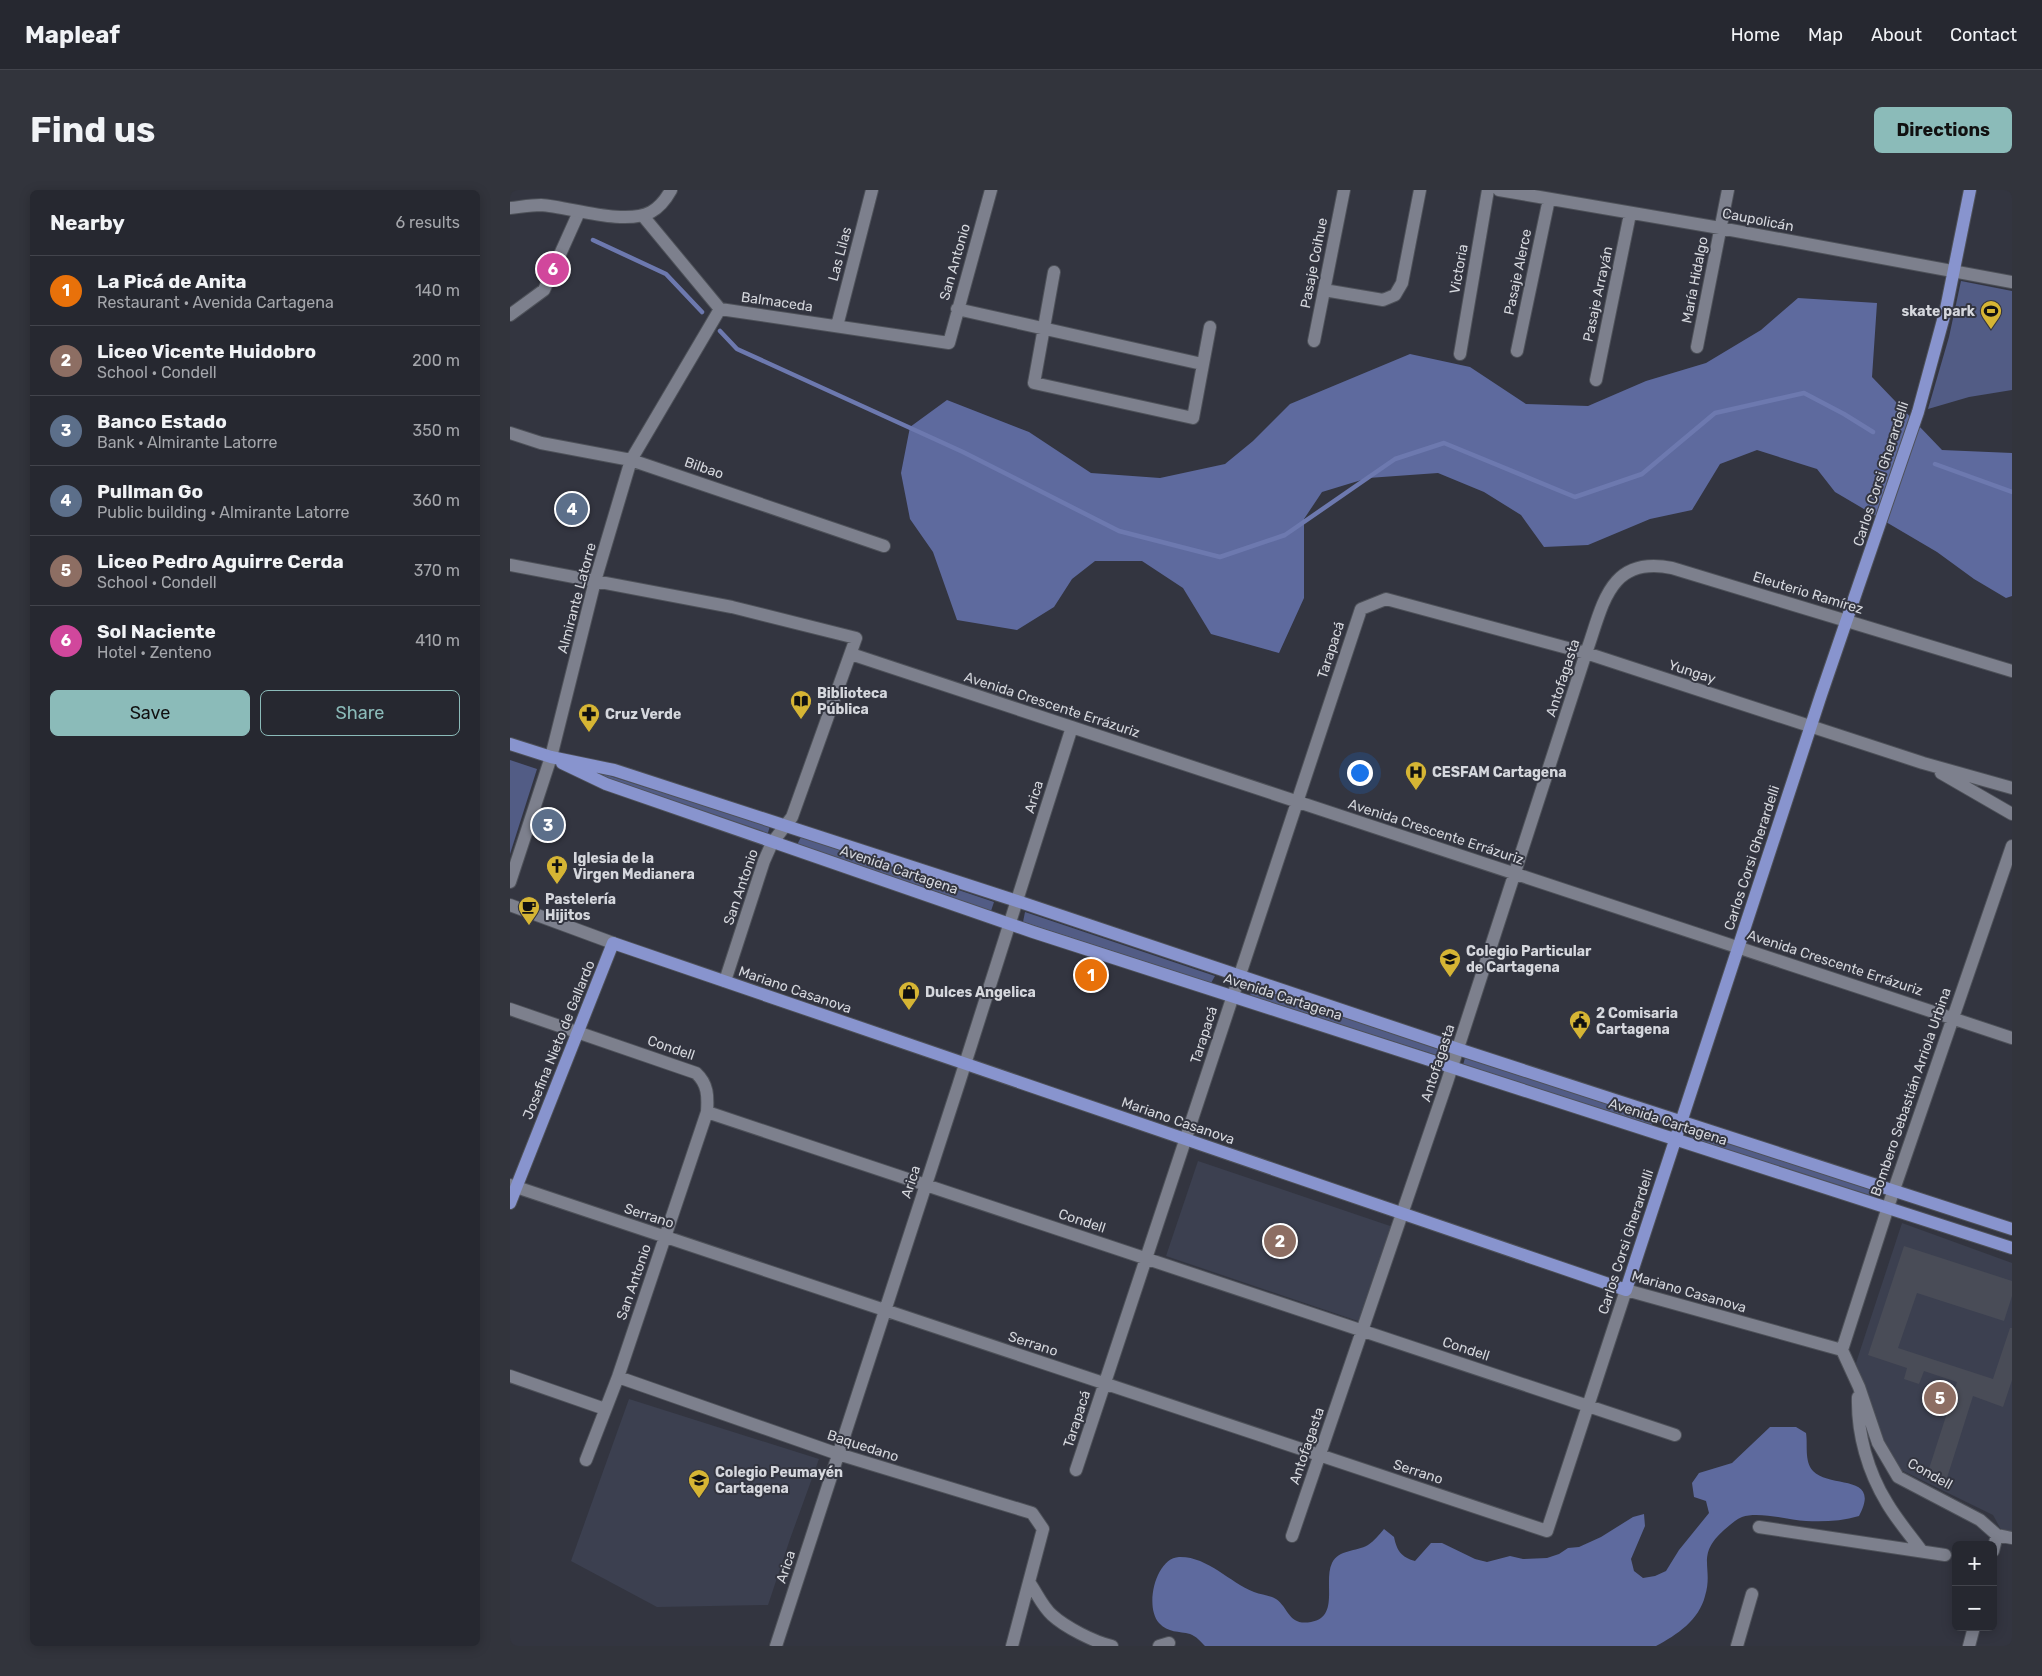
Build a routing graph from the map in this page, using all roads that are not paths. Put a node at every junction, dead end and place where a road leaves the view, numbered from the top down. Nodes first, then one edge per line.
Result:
1 (671, 190) edge
2 (872, 190) edge
3 (991, 190) edge
4 (1344, 190) edge
5 (1420, 190) edge
6 (1488, 190) edge
7 (1499, 190) edge
8 (1728, 190) edge
9 (1970, 190) edge
10 (1549, 199) junction
11 (510, 208) edge
12 (579, 212) junction
13 (1630, 214) junction
14 (642, 216) junction
15 (1720, 228) junction
16 (1054, 272) dead end
17 (1955, 272) junction
18 (2012, 282) edge
19 (1324, 290) junction
20 (720, 309) junction
21 (956, 309) junction
22 (510, 316) edge
23 (837, 326) junction
24 (1043, 327) junction
25 (1210, 327) dead end
26 (949, 342) joint
27 (1314, 342) dead end
28 (1697, 347) dead end
29 (1517, 350) dead end
30 (1460, 354) dead end
31 (1202, 364) junction
32 (1596, 380) dead end
33 (510, 433) edge
34 (631, 460) junction
35 (884, 546) dead end
36 (510, 565) edge
37 (595, 581) junction
38 (1606, 598) joint
39 (1361, 609) joint
40 (1848, 620) junction
41 (1586, 653) junction
42 (851, 654) junction
43 (2012, 671) edge
44 (1811, 725) junction
45 (1072, 727) junction
46 (510, 744) edge
47 (551, 757) junction
48 (1923, 763) junction
49 (2012, 788) edge
50 (1297, 801) junction
51 (2012, 814) edge
52 (785, 825) junction
53 (772, 843) junction
54 (2012, 846) edge
55 (1516, 874) junction
56 (510, 882) edge
57 (1017, 900) junction
58 (510, 905) edge
59 (1010, 924) junction
60 (613, 943) junction
61 (1739, 947) junction
62 (1239, 975) junction
63 (725, 981) junction
64 (1232, 997) junction
65 (510, 1009) edge
66 (1953, 1018) junction
67 (577, 1031) junction
68 (2012, 1038) edge
69 (1458, 1049) junction
70 (965, 1064) junction
71 (1452, 1067) junction
72 (707, 1112) junction
73 (1682, 1120) junction
74 (1185, 1139) junction
75 (1676, 1140) junction
76 (926, 1185) junction
77 (513, 1187) edge
78 (1894, 1190) junction
79 (510, 1203) edge
80 (1888, 1207) junction
81 (1403, 1214) junction
82 (2012, 1229) edge
83 (665, 1238) junction
84 (2012, 1248) edge
85 (1146, 1258) junction
86 (1626, 1290) junction
87 (885, 1310) junction
88 (1363, 1331) junction
89 (1842, 1350) junction
90 (510, 1376) edge
91 (618, 1377) junction
92 (1105, 1383) junction
93 (1859, 1387) junction
94 (1588, 1406) junction
95 (605, 1409) junction
96 (1675, 1435) dead end
97 (838, 1454) junction
98 (1320, 1455) junction
99 (586, 1460) dead end
100 (1076, 1470) dead end
101 (1759, 1527) dead end
102 (1548, 1531) joint
103 (1998, 1535) junction
104 (1292, 1536) dead end
105 (2012, 1538) edge
106 (1996, 1541) edge
107 (1921, 1550) junction
108 (1945, 1555) dead end
109 (1029, 1582) junction
110 (1752, 1594) dead end
111 (1973, 1631) edge
112 (776, 1646) edge
113 (1012, 1646) edge
114 (1112, 1646) edge
115 (1737, 1646) edge
116 (1969, 1646) edge

1 - 14 street
2 - 23 street, Las Lilas
3 - 21 street, San Antonio
4 - 19 street, Pasaje Coihue
5 - 19 street
6 - 30 street, Victoria
7 - 10 street, Caupolicán
8 - 15 street, María Hidalgo
9 - 17 main road, Carlos Corsi Gherardelli
10 - 13 street, Caupolicán
10 - 29 street, Pasaje Alerce
11 - 12 street
12 - 14 street
12 - 22 street
13 - 15 street, Caupolicán
13 - 32 street, Pasaje Arrayán
14 - 20 street, Balmaceda
15 - 17 street, Caupolicán
15 - 28 street, María Hidalgo
16 - 24 street
17 - 18 street, Caupolicán
17 - 40 main road, Carlos Corsi Gherardelli
19 - 27 street, Pasaje Coihue
20 - 23 street, Balmaceda
20 - 34 street, Almirante Latorre
21 - 24 street
21 - 26 street, San Antonio
23 - 26 street, Balmaceda
24 - 31 street
24 - 31 street
25 - 31 street
33 - 34 street, Bilbao
34 - 35 street, Bilbao
34 - 37 street, Almirante Latorre
36 - 37 street
37 - 42 street, San Antonio
37 - 47 street, Almirante Latorre
38 - 40 street, Eleuterio Ramírez
38 - 41 street, Antofagasta
39 - 41 street, Yungay
39 - 50 street, Tarapacá
40 - 43 street, Eleuterio Ramírez
40 - 44 main road, Carlos Corsi Gherardelli
41 - 44 street, Yungay
41 - 55 street, Antofagasta
42 - 45 street, Avenida Crescente Errázuriz
42 - 52 street, San Antonio
44 - 48 street, Yungay
44 - 61 main road, Carlos Corsi Gherardelli
45 - 50 street, Avenida Crescente Errázuriz
45 - 57 street, Arica
46 - 47 main road, Avenida Cartagena
47 - 52 main road, Avenida Cartagena
47 - 53 main road, Avenida Cartagena
47 - 56 street, Almirante Latorre
48 - 49 street, Yungay
48 - 51 street
50 - 55 street, Avenida Crescente Errázuriz
50 - 62 street, Tarapacá
52 - 53 street, San Antonio
52 - 57 main road, Avenida Cartagena
53 - 59 main road, Avenida Cartagena
53 - 63 street, San Antonio
54 - 66 street, Bombero Sebastián Arriola Urbina
55 - 61 street, Avenida Crescente Errázuriz
55 - 69 street, Antofagasta
57 - 59 street, Arica
57 - 62 main road, Avenida Cartagena
58 - 60 street, Mariano Casanova
59 - 64 main road, Avenida Cartagena
59 - 70 street, Arica
60 - 63 main road, Mariano Casanova
60 - 67 main road, Josefina Nieto de Gallardo
61 - 66 street, Avenida Crescente Errázuriz
61 - 73 main road, Carlos Corsi Gherardelli
62 - 64 street, Tarapacá
62 - 69 main road, Avenida Cartagena
63 - 70 main road, Mariano Casanova
64 - 71 main road, Avenida Cartagena
64 - 74 street, Tarapacá
65 - 67 street, Condell
66 - 68 street, Avenida Crescente Errázuriz
66 - 78 street, Bombero Sebastián Arriola Urbina
67 - 72 street, Condell
67 - 77 main road, Josefina Nieto de Gallardo
69 - 71 street, Antofagasta
69 - 73 main road, Avenida Cartagena
70 - 74 main road, Mariano Casanova
70 - 76 street, Arica
71 - 75 main road, Avenida Cartagena
71 - 81 street, Antofagasta
72 - 76 street, Condell
72 - 83 street, San Antonio
73 - 75 main road, Carlos Corsi Gherardelli
73 - 78 main road, Avenida Cartagena
74 - 81 main road, Mariano Casanova
74 - 85 street, Tarapacá
75 - 80 main road, Avenida Cartagena
75 - 86 main road, Carlos Corsi Gherardelli
76 - 85 street, Condell
76 - 87 street, Arica
77 - 79 main road, Josefina Nieto de Gallardo
77 - 83 street, Serrano
78 - 80 street, Bombero Sebastián Arriola Urbina
78 - 82 main road, Avenida Cartagena
80 - 84 main road, Avenida Cartagena
80 - 89 street, Bombero Sebastián Arriola Urbina
81 - 86 main road, Mariano Casanova
81 - 88 street, Antofagasta
83 - 87 street, Serrano
83 - 91 street, San Antonio
85 - 88 street, Condell
85 - 92 street, Tarapacá
86 - 89 street, Mariano Casanova
86 - 94 street, Carlos Corsi Gherardelli
87 - 92 street, Serrano
87 - 97 street, Arica
88 - 94 street, Condell
88 - 98 street, Antofagasta
89 - 93 street, Condell
90 - 95 street
91 - 95 street, San Antonio
91 - 97 street, Baquedano
92 - 98 street, Serrano
92 - 100 street, Tarapacá
93 - 103 street, Condell
93 - 107 street
94 - 96 street, Condell
94 - 102 street, Carlos Corsi Gherardelli
95 - 99 street, San Antonio
97 - 109 street, Baquedano
97 - 112 street, Arica
98 - 102 street, Serrano
98 - 104 street, Antofagasta
101 - 107 street
103 - 105 street, Condell
103 - 106 street
107 - 108 street
109 - 113 street
109 - 114 street
110 - 115 street
111 - 116 street

